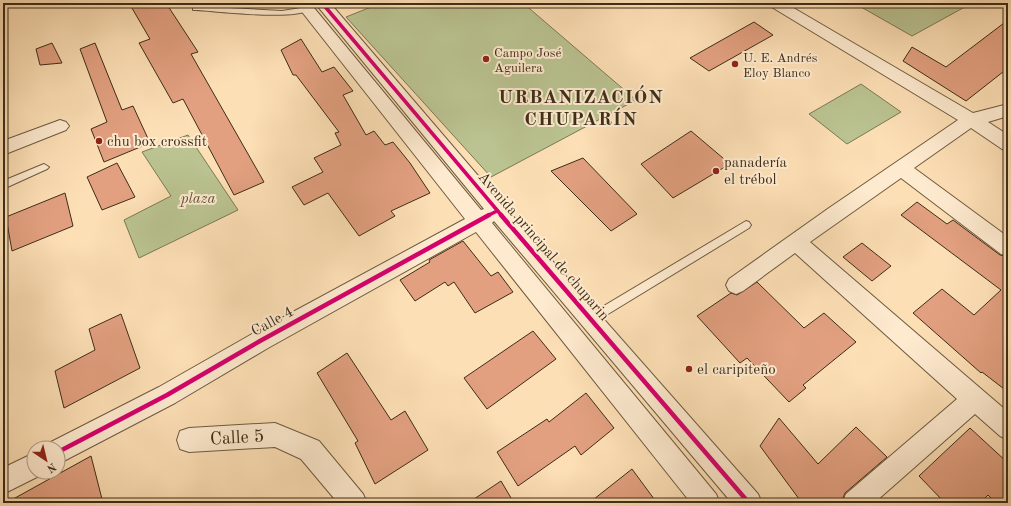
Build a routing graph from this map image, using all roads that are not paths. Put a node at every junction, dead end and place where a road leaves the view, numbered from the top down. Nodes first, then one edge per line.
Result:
1 (775, 3) edge
2 (315, 4) edge
3 (196, 8) dead end
4 (1008, 110) edge
5 (971, 120) junction
6 (60, 126) dead end
7 (1008, 144) edge
8 (3, 148) edge
9 (44, 167) dead end
10 (901, 168) junction
11 (3, 185) edge
12 (497, 211) junction
13 (478, 221) junction
14 (746, 225) dead end
15 (796, 242) junction
16 (1008, 248) edge
17 (736, 285) dead end
18 (591, 319) junction
19 (975, 399) junction
20 (1008, 428) edge
21 (189, 440) dead end
22 (66, 448) edge
23 (26, 469) edge
24 (3, 481) edge
25 (354, 503) edge
26 (707, 503) edge
27 (749, 503) edge
28 (855, 503) edge

1 - 5 street
2 - 3 lane
2 - 12 street, Avenida principal de chuparin
2 - 13 street
4 - 5 street
5 - 7 street
5 - 10 street
6 - 8 street
9 - 11 lane
10 - 15 street
10 - 16 street
12 - 13 street, Calle 4
12 - 18 street, Avenida principal de chuparin
13 - 22 street, Calle 4
13 - 26 street
14 - 18 lane
15 - 17 street
15 - 19 street
18 - 27 street, Avenida principal de chuparin
19 - 20 street
19 - 28 street
21 - 25 street, Calle 5
23 - 24 street

